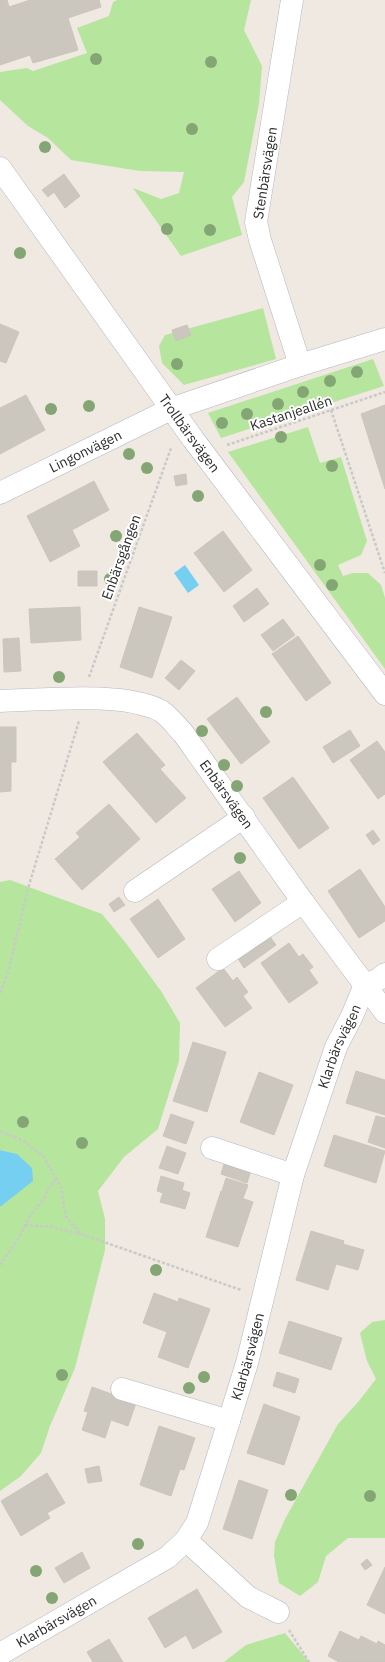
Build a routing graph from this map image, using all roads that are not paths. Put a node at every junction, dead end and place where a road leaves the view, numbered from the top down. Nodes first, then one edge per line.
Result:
1 (292, 0) edge
2 (0, 168) edge
3 (385, 339) edge
4 (300, 365) junction
5 (177, 416) junction
6 (0, 493) edge
7 (385, 694) edge
8 (0, 701) edge
9 (244, 817) junction
10 (135, 891) dead end
11 (303, 902) junction
12 (218, 960) dead end
13 (385, 974) edge
14 (365, 985) junction
15 (385, 1012) edge
16 (212, 1148) dead end
17 (293, 1175) junction
18 (122, 1389) dead end
19 (229, 1421) junction
20 (186, 1540) junction
21 (278, 1612) road end
22 (0, 1654) edge

1 - 4 street, Stenbärsvägen
2 - 5 street, Trollbärsvägen
3 - 4 street
4 - 5 street
5 - 6 street, Lingonvägen
5 - 7 street, Trollbärsvägen
8 - 9 street, Enbärsvägen
9 - 10 street
9 - 11 street, Enbärsvägen
11 - 12 street
11 - 14 street, Enbärsvägen
13 - 14 street
14 - 15 street, Enbärsvägen
14 - 17 street, Klarbärsvägen
16 - 17 street
17 - 19 street, Klarbärsvägen
18 - 19 street
19 - 20 street, Klarbärsvägen
20 - 21 street
20 - 22 street, Klarbärsvägen

